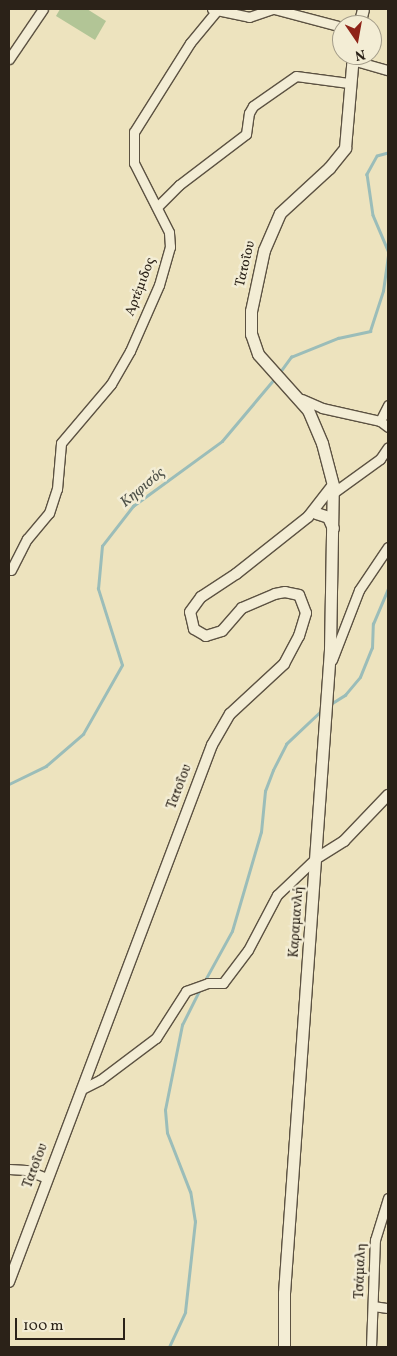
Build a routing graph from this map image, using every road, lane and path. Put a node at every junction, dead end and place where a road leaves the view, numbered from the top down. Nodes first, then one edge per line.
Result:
1 (43, 9) edge
2 (216, 9) edge
3 (273, 9) edge
4 (332, 24) edge
5 (9, 59) edge
6 (351, 65) edge
7 (374, 65) edge
8 (388, 70) edge
9 (349, 83) junction
10 (157, 206) junction
11 (302, 399) junction
12 (388, 405) edge
13 (380, 421) junction
14 (388, 427) edge
15 (388, 447) edge
16 (333, 492) junction
17 (316, 513) junction
18 (302, 520) junction
19 (334, 529) junction
20 (388, 547) edge
21 (11, 570) dead end
22 (329, 667) junction
23 (388, 795) edge
24 (317, 858) junction
25 (82, 1089) junction
26 (9, 1169) edge
27 (47, 1178) junction
28 (388, 1198) edge
29 (9, 1282) edge
30 (373, 1306) junction
31 (388, 1308) edge
32 (284, 1347) edge
33 (371, 1347) edge

1 - 5 street
2 - 3 street
2 - 10 street, Αρτέμιδος
3 - 4 street
6 - 9 main road, Τατοΐου
7 - 8 street
9 - 10 street
9 - 11 main road, Τατοΐου
10 - 21 street, Αρτέμιδος
11 - 13 street
11 - 16 main road, Τατοΐου
12 - 13 street
13 - 14 street
15 - 16 street
16 - 17 street, Τατοΐου
16 - 18 street, Τατοΐου
16 - 19 main road, Καραμανλή
17 - 18 street, Τατοΐου
17 - 19 main road
18 - 25 street, Τατοΐου
19 - 22 main road, Καραμανλή
20 - 22 street
22 - 24 main road, Καραμανλή
23 - 24 street
24 - 25 street
24 - 32 main road, Καραμανλή
25 - 27 street, Τατοΐου
26 - 27 street
27 - 29 street, Τατοΐου
28 - 30 street, Τσάμαλη
30 - 31 street
30 - 33 street, Τσάμαλη

